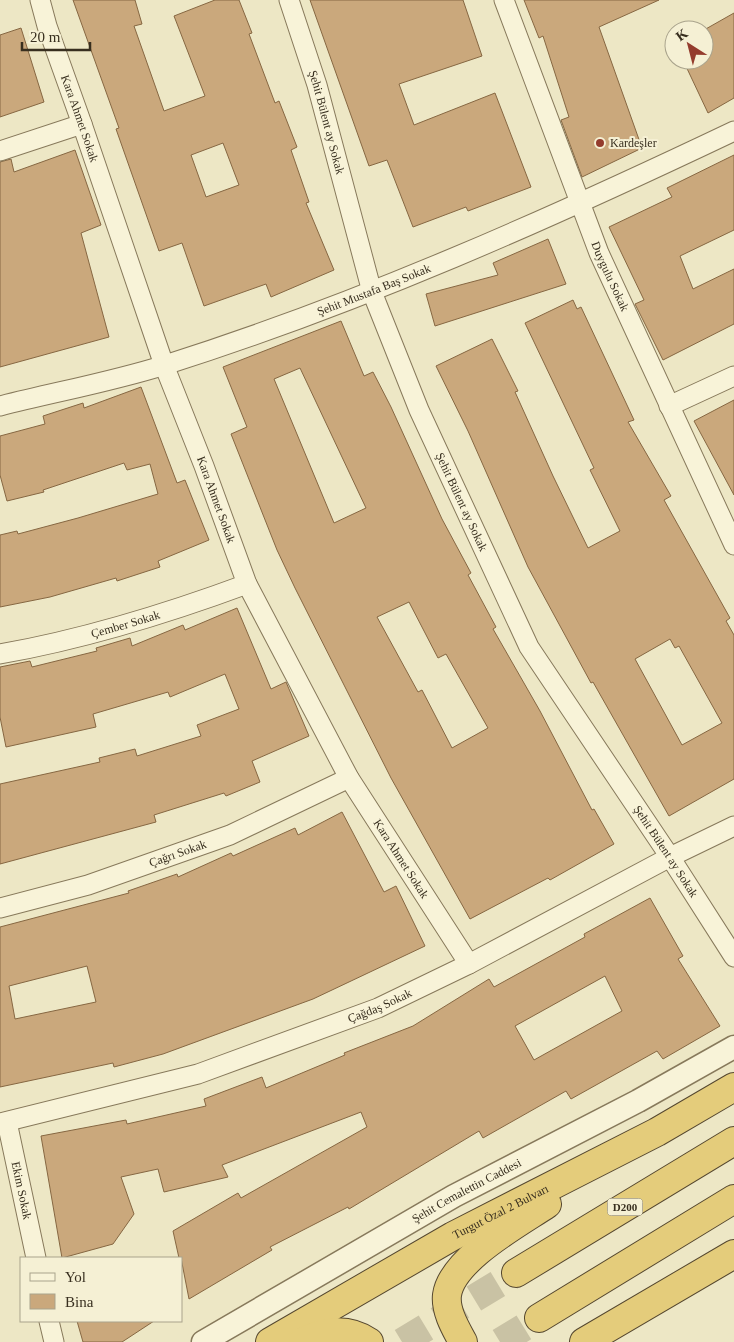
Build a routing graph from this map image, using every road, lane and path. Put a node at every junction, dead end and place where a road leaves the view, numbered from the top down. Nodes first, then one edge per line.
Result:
1 (40, 0) edge
2 (289, 0) edge
3 (504, 0) edge
4 (82, 124) junction
5 (734, 131) edge
6 (0, 151) edge
7 (580, 204) junction
8 (372, 292) junction
9 (164, 365) junction
10 (734, 376) edge
11 (0, 406) edge
12 (669, 406) junction
13 (734, 544) edge
14 (247, 584) junction
15 (0, 654) edge
16 (349, 778) junction
17 (734, 826) edge
18 (670, 857) junction
19 (0, 908) edge
20 (734, 957) edge
21 (468, 964) junction
22 (727, 1051) edge
23 (734, 1081) edge
24 (734, 1087) edge
25 (3, 1123) edge
26 (657, 1132) junction
27 (734, 1141) edge
28 (734, 1199) edge
29 (734, 1254) edge
30 (36, 1257) edge
31 (516, 1273) tunnel mouth
32 (539, 1318) tunnel mouth
33 (50, 1322) edge
34 (54, 1342) edge
35 (203, 1342) edge
36 (270, 1342) edge
37 (303, 1342) edge
38 (370, 1342) edge
39 (463, 1342) edge
40 (584, 1342) edge

1 - 4 street, Kara Ahmet Sokak
2 - 8 street, Şehit Bülent ay Sokak
3 - 7 street, Duygulu Sokak
4 - 6 street
4 - 9 street, Kara Ahmet Sokak
5 - 7 street, Şehit Mustafa Baş Sokak
7 - 8 street, Şehit Mustafa Baş Sokak
7 - 12 street, Duygulu Sokak
8 - 9 street, Şehit Mustafa Baş Sokak
8 - 18 street, Şehit Bülent ay Sokak
9 - 11 street, Şehit Mustafa Baş Sokak
9 - 14 street, Kara Ahmet Sokak
10 - 12 street
12 - 13 street, Duygulu Sokak
14 - 15 street, Çember Sokak
14 - 16 street, Kara Ahmet Sokak
16 - 19 street, Çağrı Sokak
16 - 21 street, Kara Ahmet Sokak
17 - 18 street, Çağdaş Sokak
18 - 20 street, Şehit Bülent ay Sokak
18 - 21 street, Çağdaş Sokak
21 - 25 street, Çağdaş Sokak
22 - 23 street
22 - 35 street, Şehit Cemalettin Caddesi
24 - 26 highway, Turgut Özal 2 Bulvarı
25 - 30 street, Ekim Sokak
26 - 36 highway, Turgut Özal 2 Bulvarı
26 - 39 highway
27 - 31 highway, D200
28 - 32 highway
29 - 40 highway
33 - 34 street
37 - 38 highway

